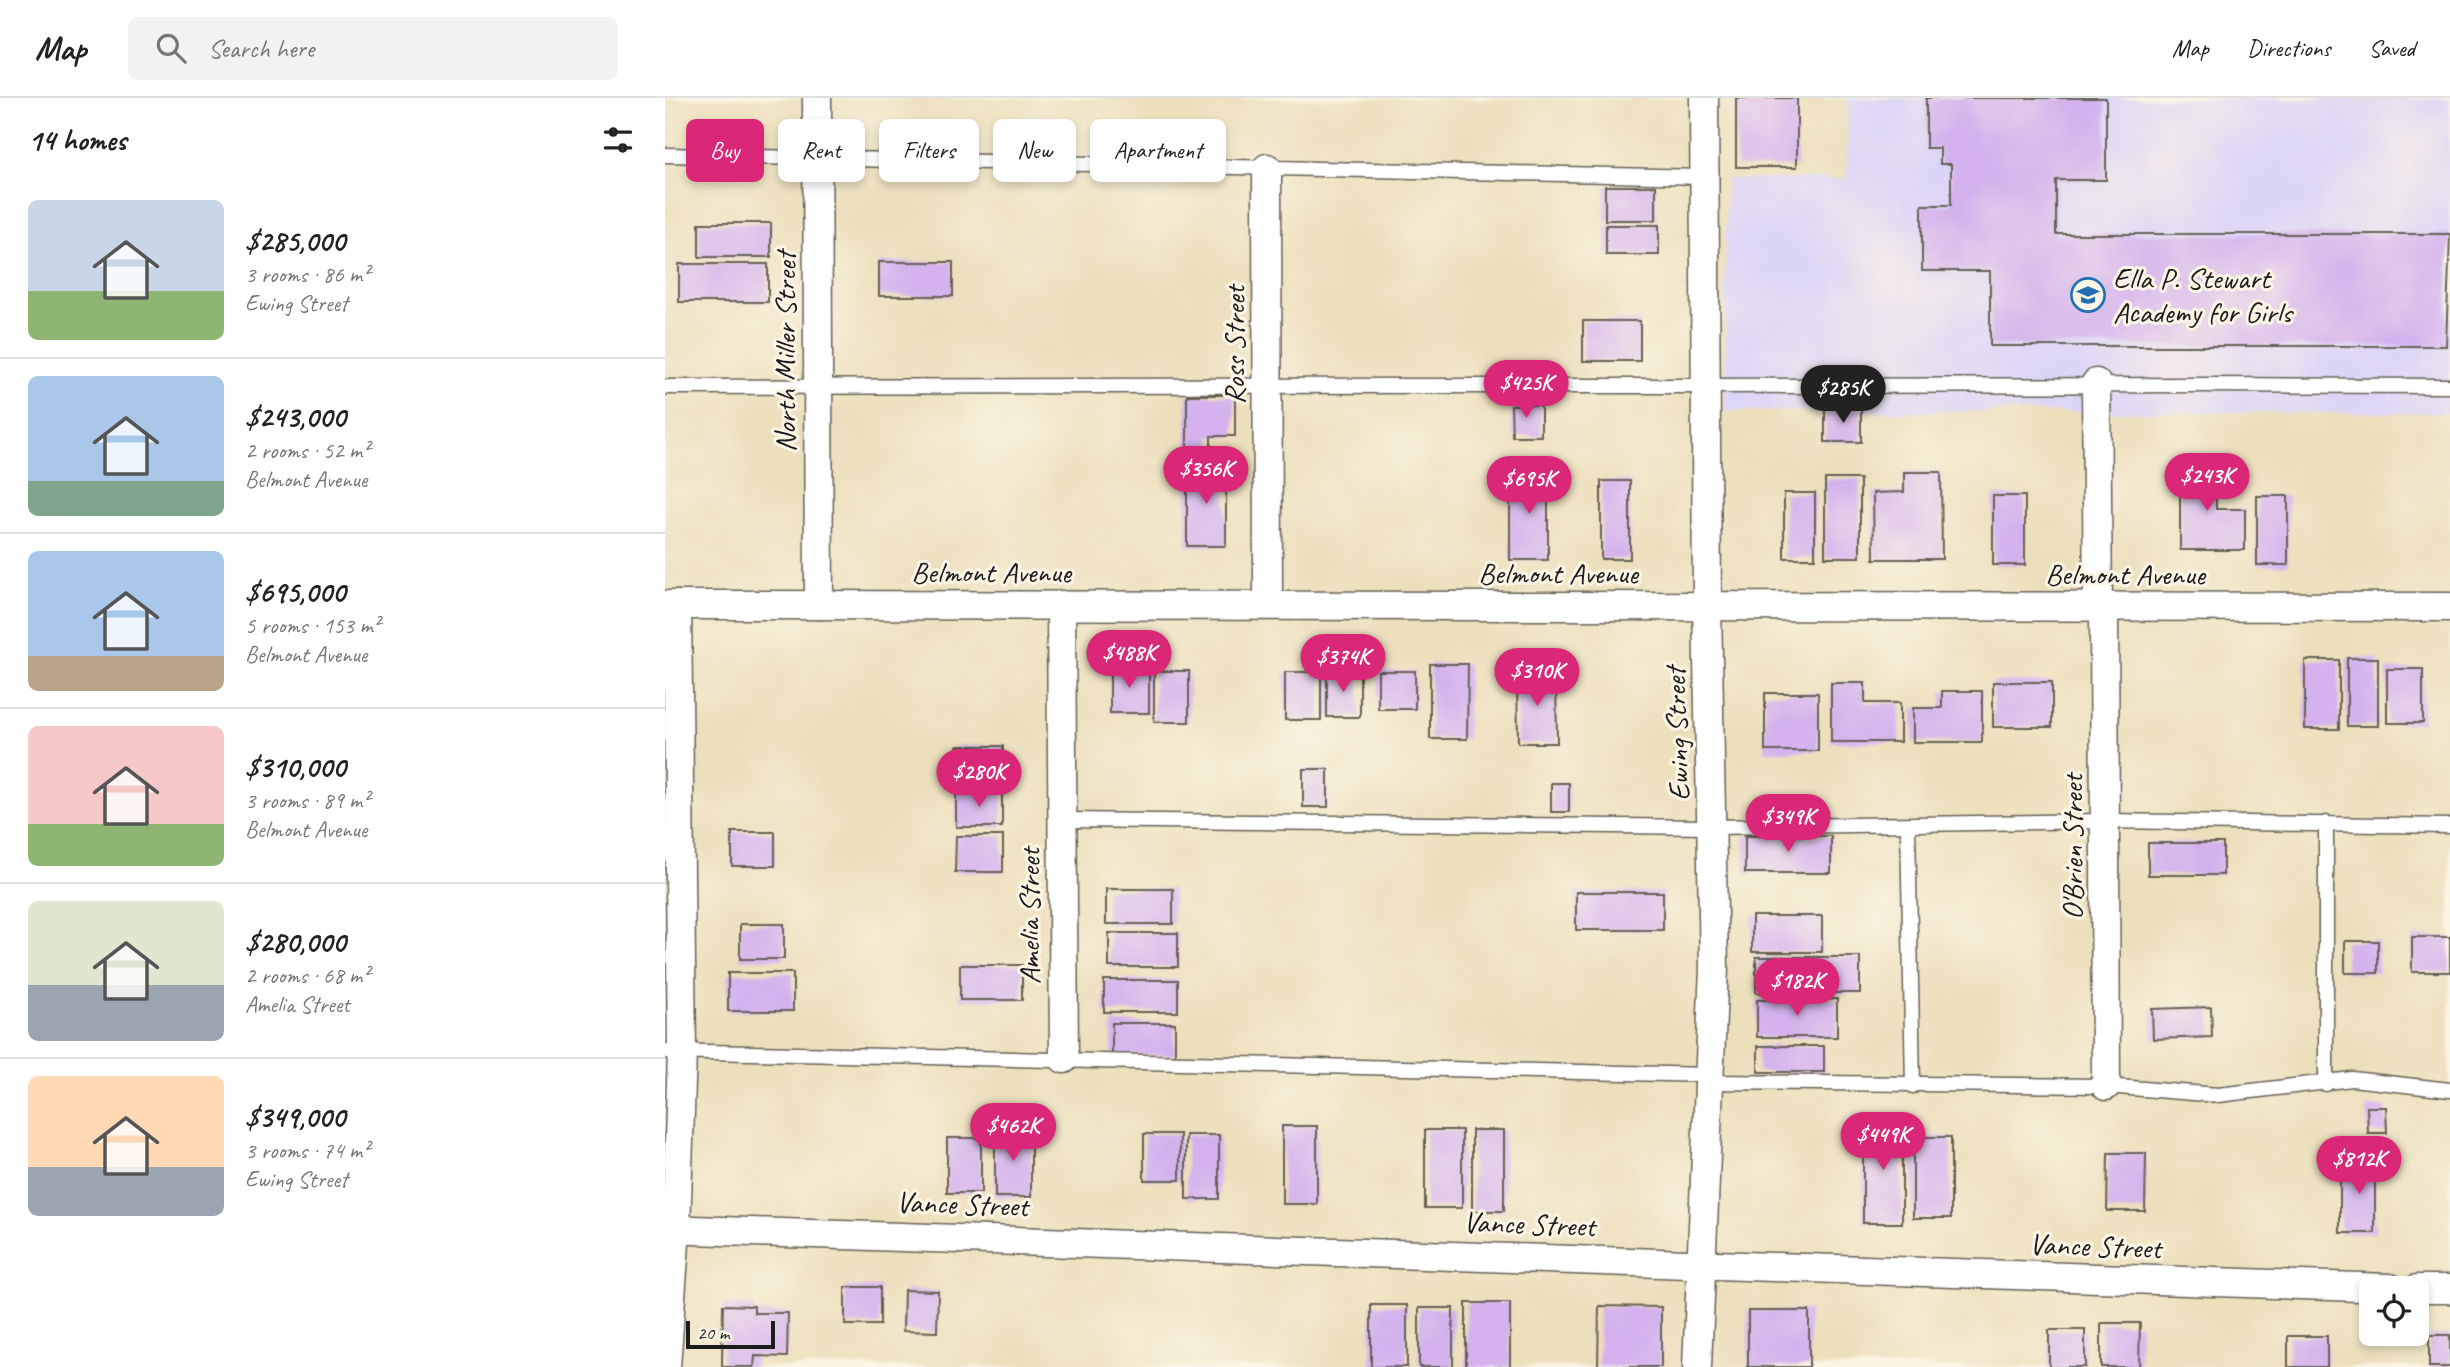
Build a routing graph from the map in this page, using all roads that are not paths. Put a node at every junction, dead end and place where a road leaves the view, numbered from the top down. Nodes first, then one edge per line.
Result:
1 (817, 98) edge
2 (1704, 98) edge
3 (817, 119) edge
4 (665, 155) edge
5 (778, 156) edge
6 (865, 157) edge
7 (1267, 169) junction
8 (1704, 177) junction
9 (817, 182) edge
10 (2096, 383) junction
11 (1267, 384) junction
12 (819, 386) junction
13 (1707, 386) junction
14 (2450, 386) edge
15 (665, 387) edge
16 (671, 605) edge
17 (819, 605) junction
18 (1061, 605) junction
19 (1268, 605) junction
20 (1707, 606) junction
21 (2101, 607) junction
22 (2450, 607) edge
23 (1062, 820) junction
24 (2105, 821) junction
25 (2326, 823) junction
26 (1908, 826) junction
27 (2450, 826) edge
28 (1713, 827) junction
29 (673, 1051) edge
30 (1064, 1059) junction
31 (1709, 1079) junction
32 (2326, 1084) junction
33 (1913, 1086) junction
34 (2106, 1086) junction
35 (2450, 1090) edge
36 (671, 1229) edge
37 (1702, 1264) junction
38 (2359, 1287) edge
39 (2429, 1289) edge
40 (2450, 1289) edge
41 (666, 1367) edge
42 (1697, 1367) edge

1 - 3 street, North Miller Street
2 - 8 street, Ewing Street
4 - 5 lane
6 - 7 lane
7 - 8 lane
7 - 11 street, Ross Street
8 - 13 street, Ewing Street
9 - 12 street, North Miller Street
10 - 13 lane
10 - 14 lane
10 - 21 street, O'Brien Street
11 - 12 lane
11 - 13 lane
11 - 19 street, Ross Street
12 - 15 lane
12 - 17 street, North Miller Street
13 - 20 street, Ewing Street
16 - 17 street, Belmont Avenue
16 - 29 street
17 - 18 street, Belmont Avenue
18 - 19 street, Belmont Avenue
18 - 23 street, Amelia Street
19 - 20 street, Belmont Avenue
20 - 21 street, Belmont Avenue
20 - 28 street, Ewing Street
21 - 22 street, Belmont Avenue
21 - 24 street, O'Brien Street
23 - 28 lane
23 - 30 street, Amelia Street
24 - 25 lane
24 - 26 lane
24 - 34 street, O'Brien Street
25 - 27 lane
25 - 32 lane
26 - 28 lane
26 - 33 lane
28 - 31 street, Ewing Street
29 - 30 lane
29 - 36 street
30 - 31 lane
31 - 33 lane
31 - 37 street, Ewing Street
32 - 34 lane
32 - 35 lane
33 - 34 lane
36 - 37 street, Vance Street
36 - 41 street
37 - 38 street, Vance Street
37 - 42 street, Ewing Street
39 - 40 street

